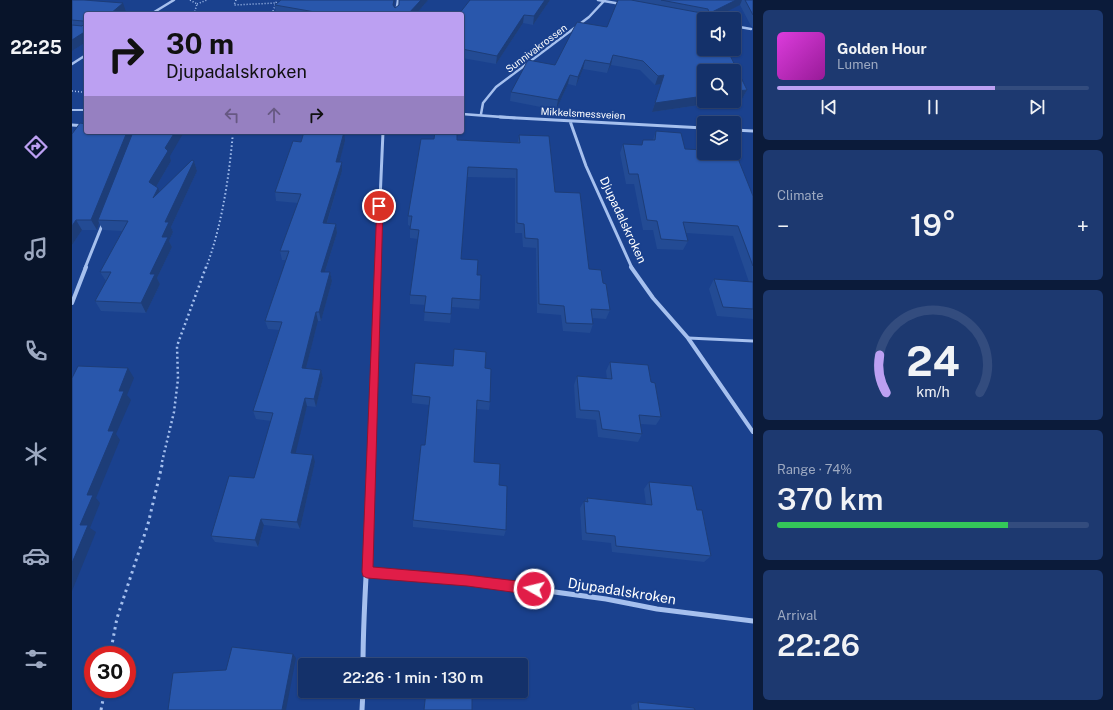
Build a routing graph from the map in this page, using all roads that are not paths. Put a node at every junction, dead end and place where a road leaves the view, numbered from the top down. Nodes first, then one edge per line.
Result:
1 (174, 0) edge
2 (398, 0) edge
3 (598, 0) edge
4 (604, 1) junction
5 (625, 5) edge
6 (154, 12) edge
7 (396, 12) edge
8 (741, 27) edge
9 (751, 29) dead end
10 (84, 56) edge
11 (72, 64) edge
12 (72, 110) edge
13 (84, 110) edge
14 (464, 114) edge
15 (481, 114) junction
16 (570, 121) junction
17 (72, 126) edge
18 (84, 126) edge
19 (697, 128) edge
20 (741, 130) edge
21 (753, 130) edge
22 (382, 134) edge
23 (104, 219) edge
24 (72, 303) edge
25 (688, 338) junction
26 (753, 341) edge
27 (753, 432) edge
28 (367, 572) junction
29 (753, 621) edge
30 (363, 658) edge
31 (363, 698) edge
32 (362, 710) edge

1 - 6 street
2 - 7 street
3 - 4 street
4 - 5 street
4 - 15 street, Sunnivakrossen
8 - 9 street
10 - 11 street
12 - 13 lane
14 - 15 street, Mikkelsmessveien
15 - 16 street, Mikkelsmessveien
16 - 19 street, Mikkelsmessveien
16 - 25 street, Djupadalskroken
17 - 18 street
20 - 21 street
22 - 28 street
23 - 24 street
25 - 26 lane
25 - 27 street, Djupadalskroken
28 - 29 street, Djupadalskroken
28 - 30 street
31 - 32 street

